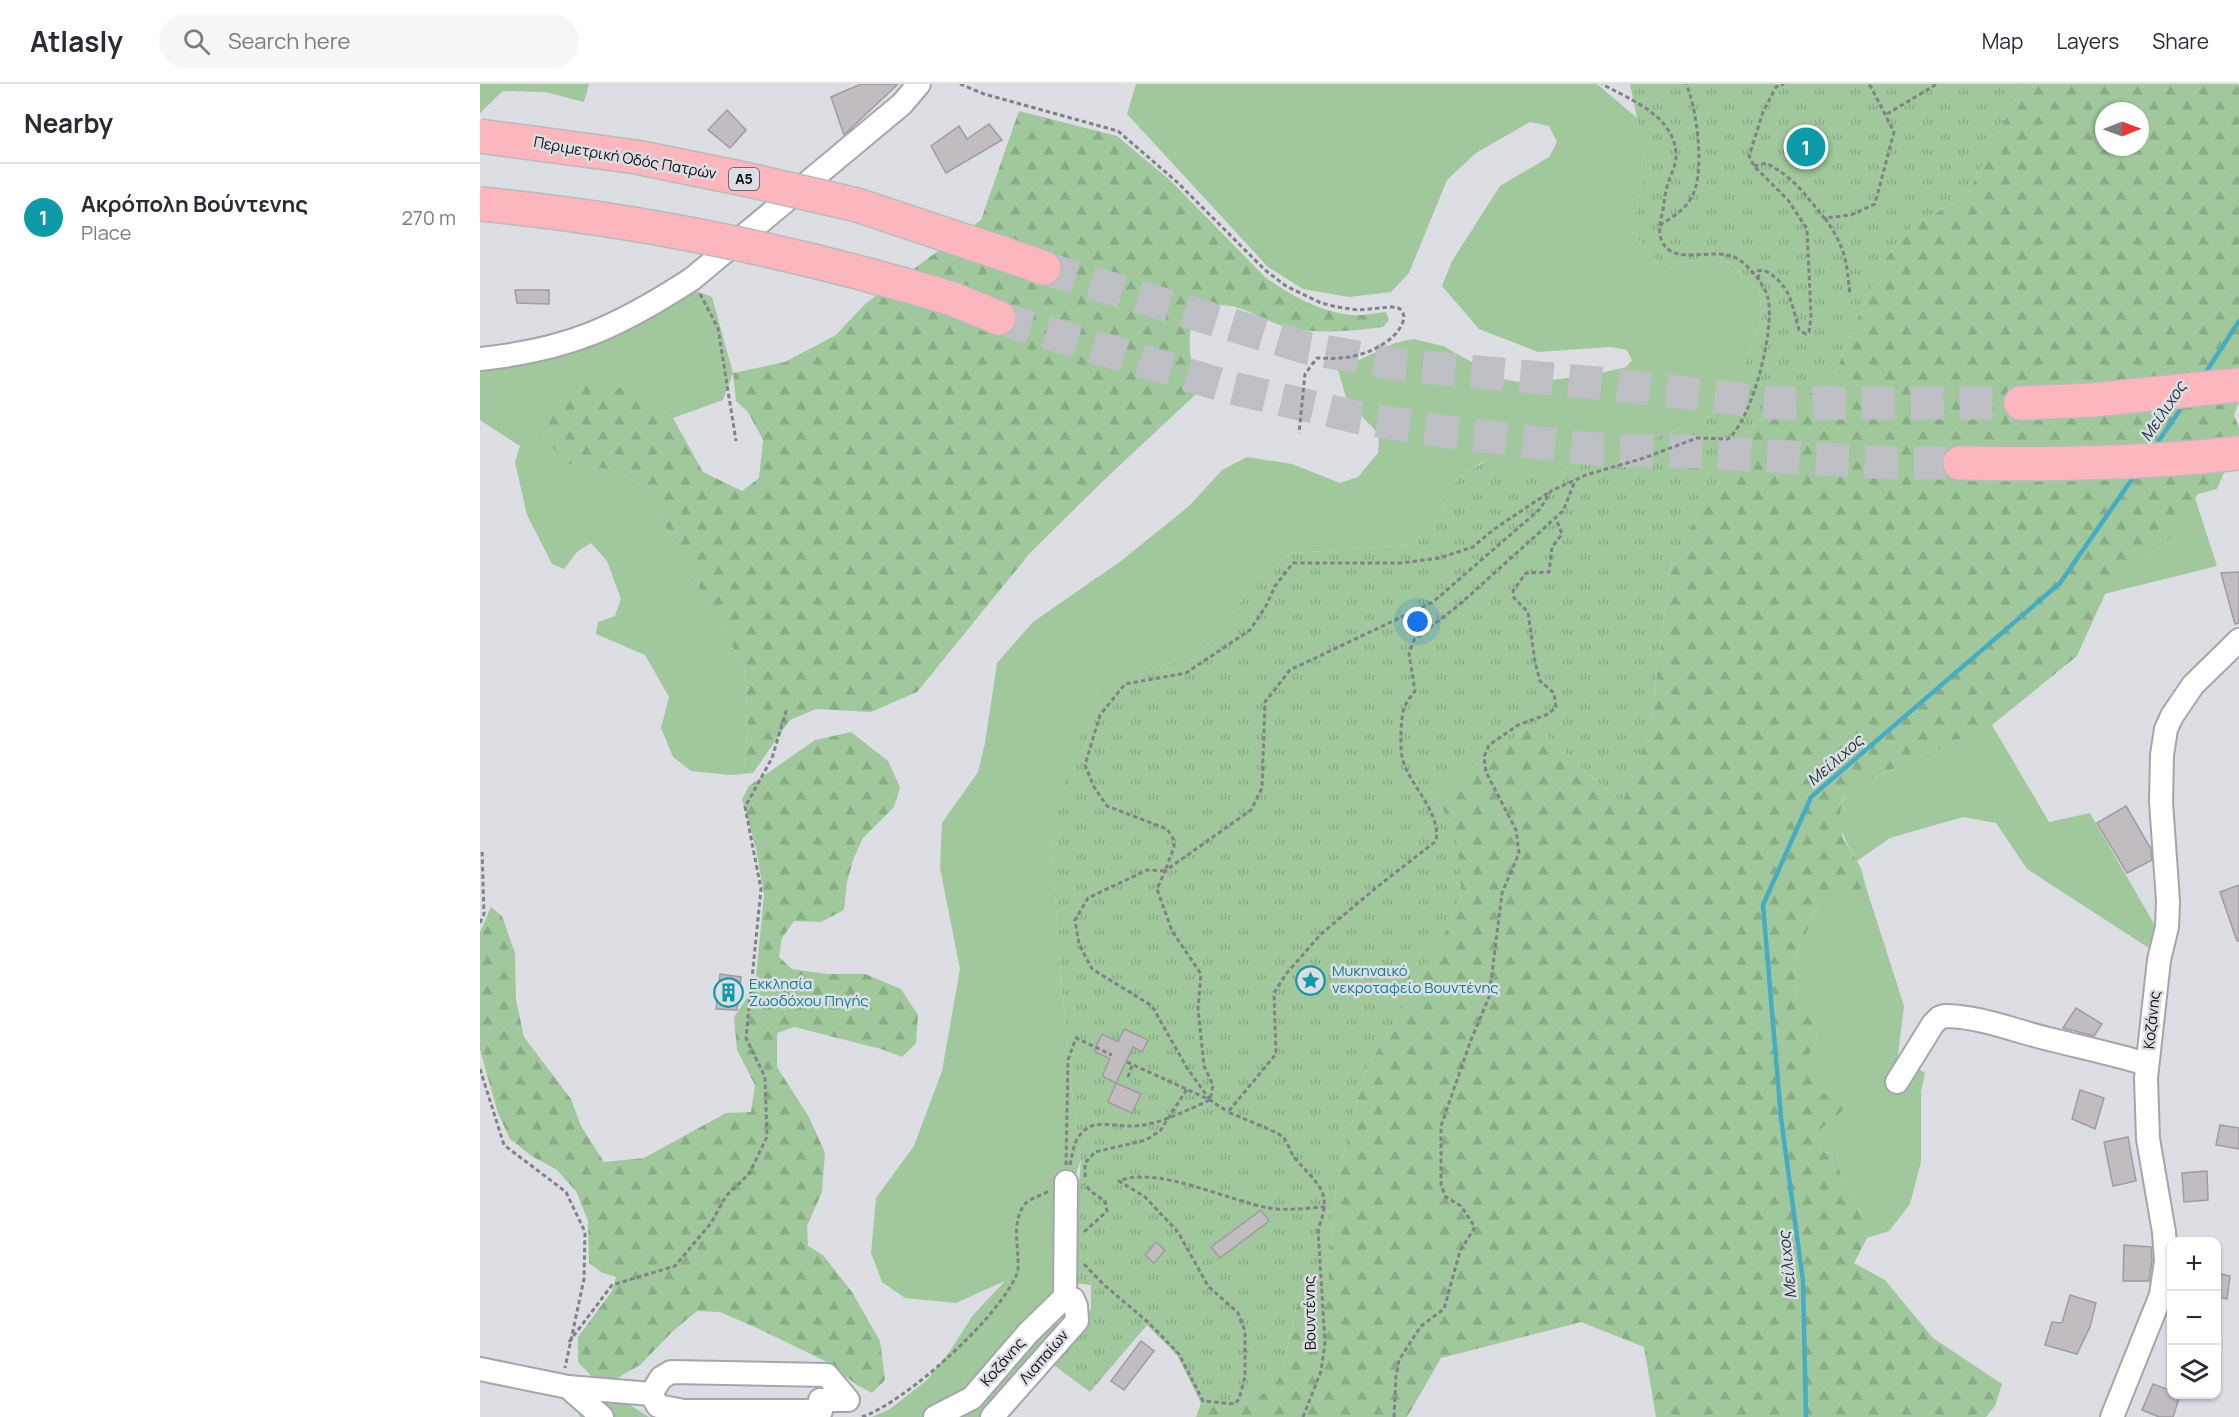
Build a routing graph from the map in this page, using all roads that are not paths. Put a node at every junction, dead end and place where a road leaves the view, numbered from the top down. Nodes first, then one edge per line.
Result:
1 (919, 84) edge
2 (480, 136) edge
3 (480, 204) edge
4 (1044, 268) tunnel mouth
5 (999, 318) tunnel mouth
6 (480, 359) edge
7 (2239, 385) edge
8 (2021, 403) tunnel mouth
9 (2239, 453) edge
10 (1960, 463) tunnel mouth
11 (2239, 640) edge
12 (2147, 1064) junction
13 (1897, 1082) dead end
14 (1066, 1182) road end
15 (1065, 1296) junction
16 (480, 1369) edge
17 (565, 1386) junction
18 (651, 1394) junction
19 (848, 1408) edge
20 (770, 1414) edge
21 (602, 1417) edge
22 (935, 1417) edge
23 (992, 1417) edge
24 (2112, 1417) edge

1 - 6 street
2 - 4 highway, Περιμετρική Οδός Πατρών / Α5, bridge
3 - 5 highway, bridge
7 - 8 highway
9 - 10 highway
11 - 12 street, Κοζάνης
12 - 13 street
12 - 24 street, Κοζάνης
14 - 15 street
15 - 22 street, Κοζάνης
15 - 23 street, Λιαπαίων
16 - 17 street
17 - 18 street
17 - 21 street
18 - 19 street
18 - 20 street
19 - 20 street

